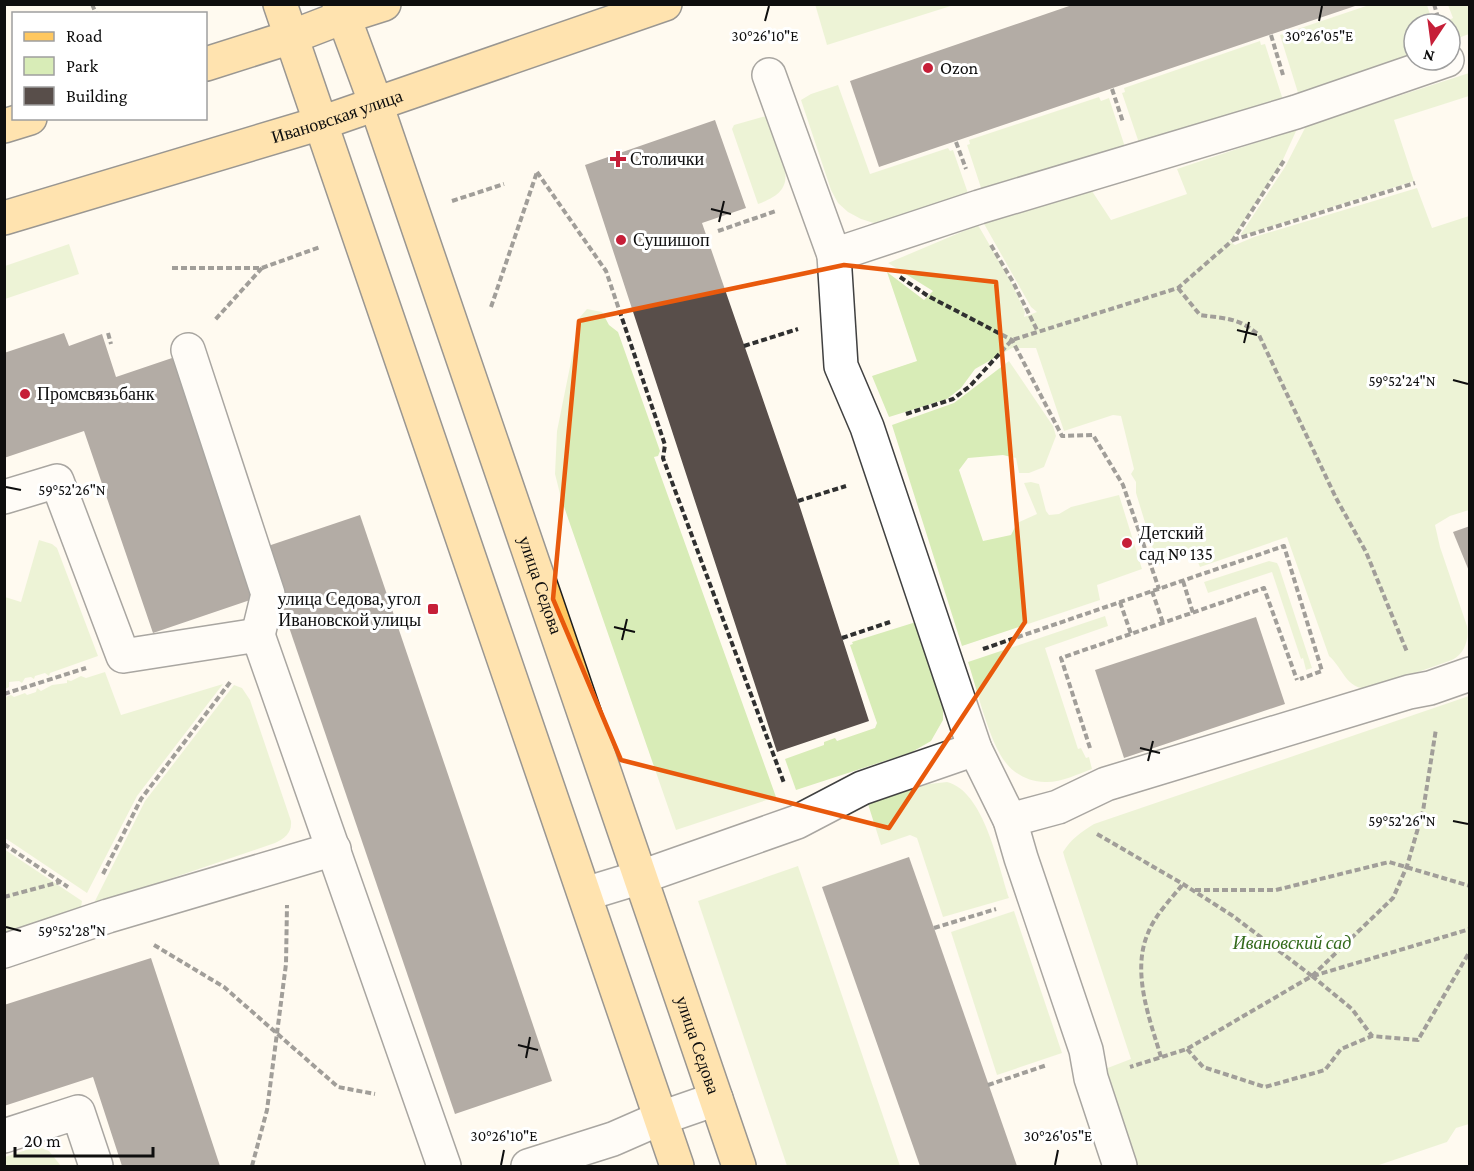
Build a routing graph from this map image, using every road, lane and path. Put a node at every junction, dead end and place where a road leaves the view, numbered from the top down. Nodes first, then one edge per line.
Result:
1 (280, 4) edge
2 (384, 4) edge
3 (665, 4) edge
4 (341, 11) edge
5 (291, 37) junction
6 (207, 64) edge
7 (1411, 72) edge
8 (769, 75) dead end
9 (376, 104) junction
10 (1296, 112) junction
11 (24, 120) edge
12 (321, 123) junction
13 (4, 126) edge
14 (1415, 183) dead end
15 (504, 184) dead end
16 (814, 198) junction
17 (448, 202) dead end
18 (965, 212) junction
19 (4, 218) edge
20 (718, 231) dead end
21 (1233, 240) junction
22 (327, 244) dead end
23 (834, 255) junction
24 (172, 267) dead end
25 (262, 267) junction
26 (895, 274) dead end
27 (1178, 288) junction
28 (494, 316) dead end
29 (837, 316) junction
30 (1038, 332) junction
31 (108, 333) dead end
32 (1012, 340) junction
33 (111, 344) dead end
34 (744, 346) dead end
35 (188, 350) joint
36 (867, 427) junction
37 (883, 476) junction
38 (4, 497) edge
39 (798, 501) dead end
40 (1183, 581) junction
41 (1159, 589) junction
42 (1152, 591) junction
43 (1120, 602) junction
44 (927, 610) junction
45 (1193, 613) junction
46 (1163, 623) junction
47 (1131, 634) junction
48 (258, 635) junction
49 (842, 638) dead end
50 (123, 656) junction
51 (945, 662) junction
52 (1470, 674) edge
53 (1297, 680) junction
54 (1288, 683) dead end
55 (1430, 688) junction
56 (4, 694) edge
57 (1089, 746) dead end
58 (975, 749) junction
59 (1058, 807) junction
60 (1010, 820) junction
61 (797, 822) junction
62 (4, 844) edge
63 (334, 849) junction
64 (1021, 858) junction
65 (288, 862) junction
66 (1407, 866) junction
67 (641, 877) junction
68 (61, 882) junction
69 (1183, 884) junction
70 (1470, 885) edge
71 (1193, 890) junction
72 (585, 894) junction
73 (4, 897) edge
74 (99, 909) junction
75 (934, 928) dead end
76 (1470, 929) edge
77 (4, 951) edge
78 (1470, 951) edge
79 (1312, 976) junction
80 (277, 1033) junction
81 (1372, 1036) junction
82 (1187, 1049) junction
83 (1161, 1057) junction
84 (1089, 1064) junction
85 (988, 1084) dead end
86 (716, 1100) junction
87 (420, 1102) junction
88 (661, 1118) junction
89 (4, 1136) edge
90 (96, 1167) edge
91 (252, 1167) edge
92 (444, 1167) edge
93 (528, 1167) edge
94 (677, 1167) edge
95 (739, 1167) edge
96 (1120, 1167) edge

1 - 5 main road
2 - 4 main road
3 - 9 main road, Ивановская улица
4 - 5 main road
4 - 9 main road, улица Седова
5 - 6 main road
5 - 12 main road
7 - 10 lane
8 - 16 lane
9 - 12 main road, Ивановская улица
9 - 67 main road, улица Седова
10 - 18 lane
10 - 21 path
11 - 13 main road
12 - 19 main road, Ивановская улица
12 - 72 main road
14 - 21 path
15 - 17 path
16 - 20 path
16 - 23 lane
18 - 23 lane
18 - 30 path
21 - 27 path
22 - 25 path
23 - 29 lane
24 - 25 path
25 - 35 path
26 - 32 path
27 - 30 path
27 - 55 path
28 - 61 path
29 - 34 path
29 - 36 lane
30 - 32 path
31 - 33 path
32 - 36 path
32 - 41 path
35 - 48 lane
36 - 37 lane
37 - 39 path
37 - 44 lane
38 - 50 lane
40 - 41 path
40 - 45 path
40 - 53 path
41 - 42 path
42 - 43 path
42 - 46 path
43 - 47 path
43 - 51 path
44 - 49 path
44 - 51 lane
45 - 46 path
45 - 53 path
46 - 47 path
47 - 57 path
48 - 50 lane
48 - 63 lane
48 - 74 path
50 - 56 path
51 - 58 lane
52 - 55 lane
53 - 54 path
55 - 59 lane
55 - 66 path
58 - 60 lane
58 - 61 lane
59 - 60 lane
59 - 69 path
60 - 64 lane
61 - 67 lane
62 - 68 path
63 - 65 lane
63 - 87 lane
64 - 75 path
64 - 84 lane
65 - 74 lane
65 - 80 path
66 - 70 path
66 - 71 path
66 - 79 path
67 - 72 lane
67 - 86 main road, улица Седова
68 - 73 path
68 - 74 path
69 - 71 path
69 - 83 path
71 - 79 path
72 - 88 main road
74 - 77 lane
74 - 80 path
76 - 79 path
78 - 81 path
79 - 81 path
79 - 82 path
80 - 87 path
80 - 91 path
81 - 82 path
82 - 83 path
83 - 84 path
84 - 85 path
84 - 96 lane
86 - 88 lane
86 - 95 main road, улица Седова
87 - 92 lane
88 - 93 lane
88 - 94 main road
89 - 90 lane

